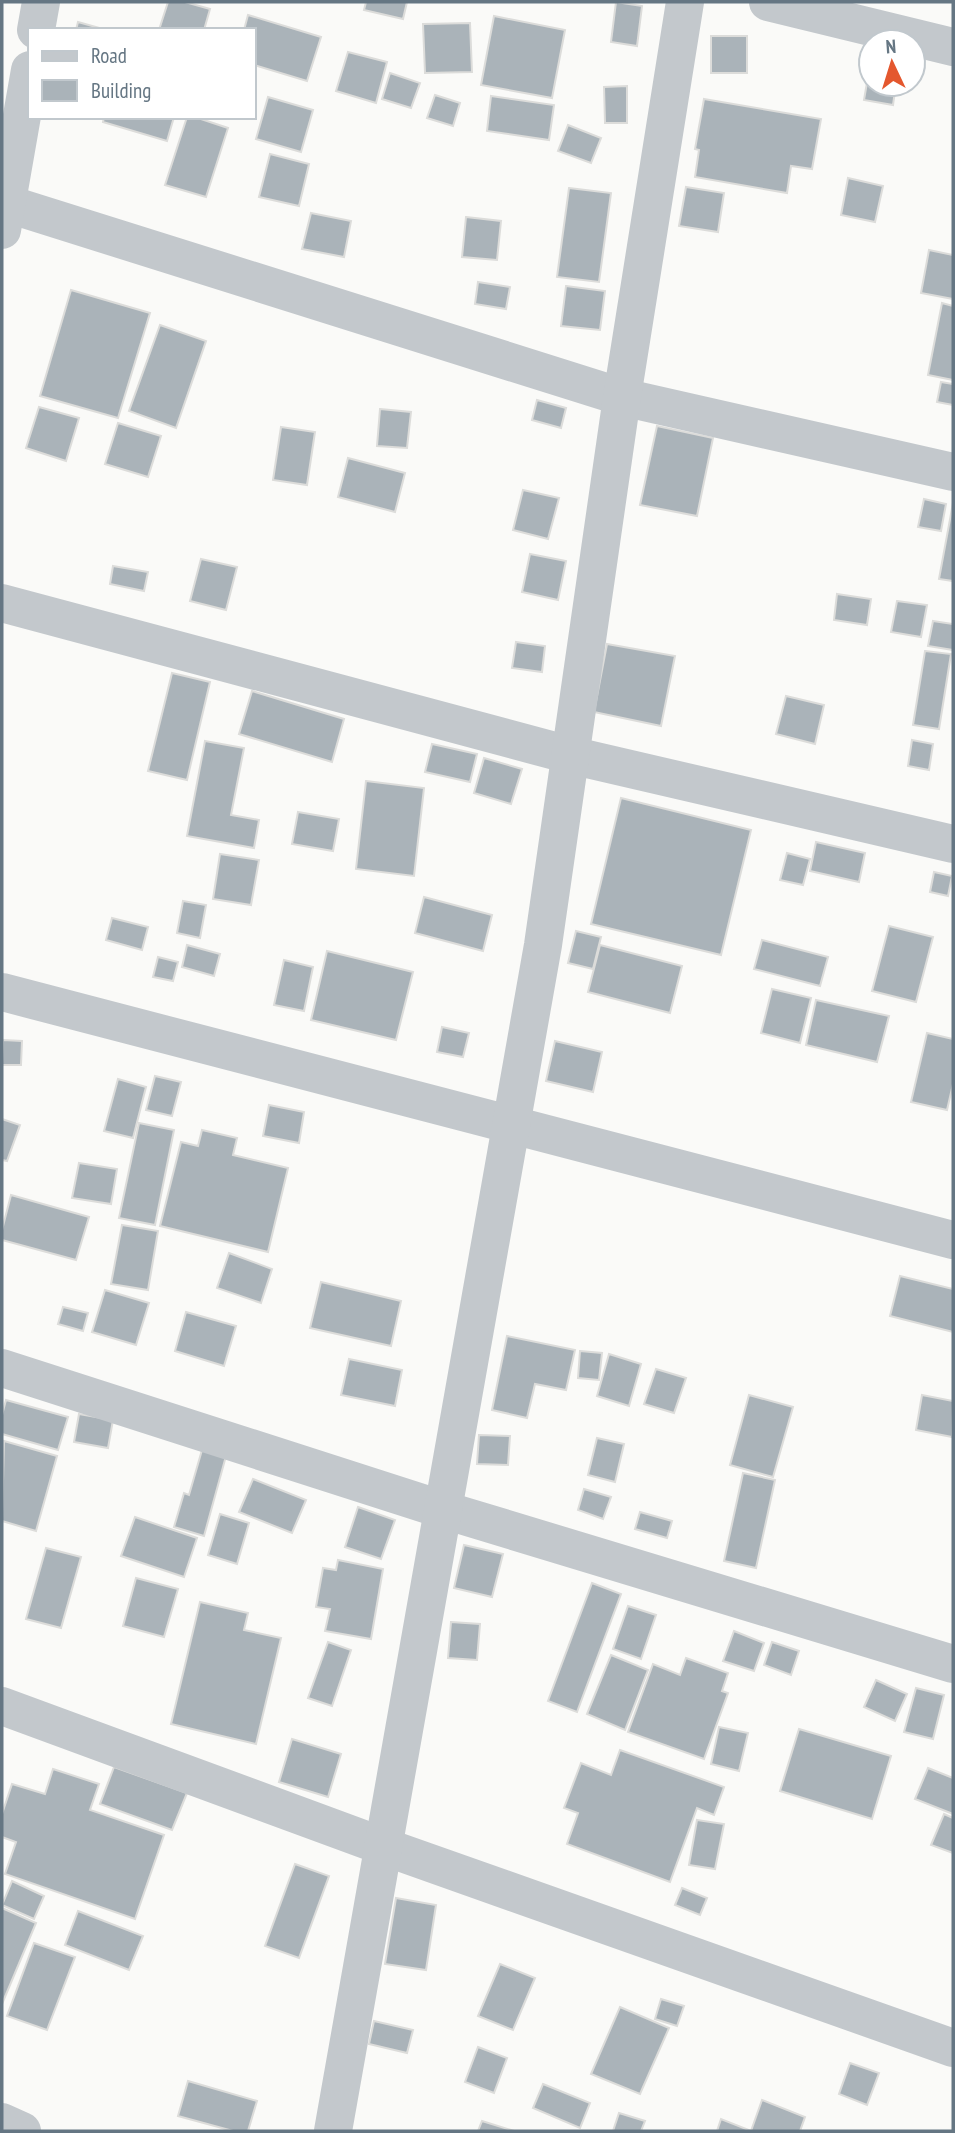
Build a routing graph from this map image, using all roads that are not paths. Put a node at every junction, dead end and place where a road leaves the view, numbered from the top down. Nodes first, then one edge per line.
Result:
1 (41, 2) edge
2 (685, 2) edge
3 (768, 2) edge
4 (36, 28) edge
5 (953, 47) edge
6 (28, 81) edge
7 (4, 212) edge
8 (622, 397) junction
9 (953, 472) edge
10 (2, 603) edge
11 (570, 755) junction
12 (953, 844) edge
13 (2, 992) edge
14 (511, 1125) junction
15 (953, 1240) edge
16 (2, 1368) edge
17 (444, 1510) junction
18 (953, 1664) edge
19 (2, 1706) edge
20 (384, 1847) junction
21 (953, 2048) edge
22 (2, 2123) edge
23 (22, 2131) edge
24 (333, 2131) edge

1 - 4 street
2 - 8 street
3 - 5 street
6 - 7 street
7 - 8 street
8 - 9 street
8 - 11 street
10 - 11 street
11 - 12 street
11 - 14 street
13 - 14 street
14 - 15 street
14 - 17 street
16 - 17 street
17 - 18 street
17 - 20 street
19 - 20 street
20 - 21 street
20 - 24 street
22 - 23 street

